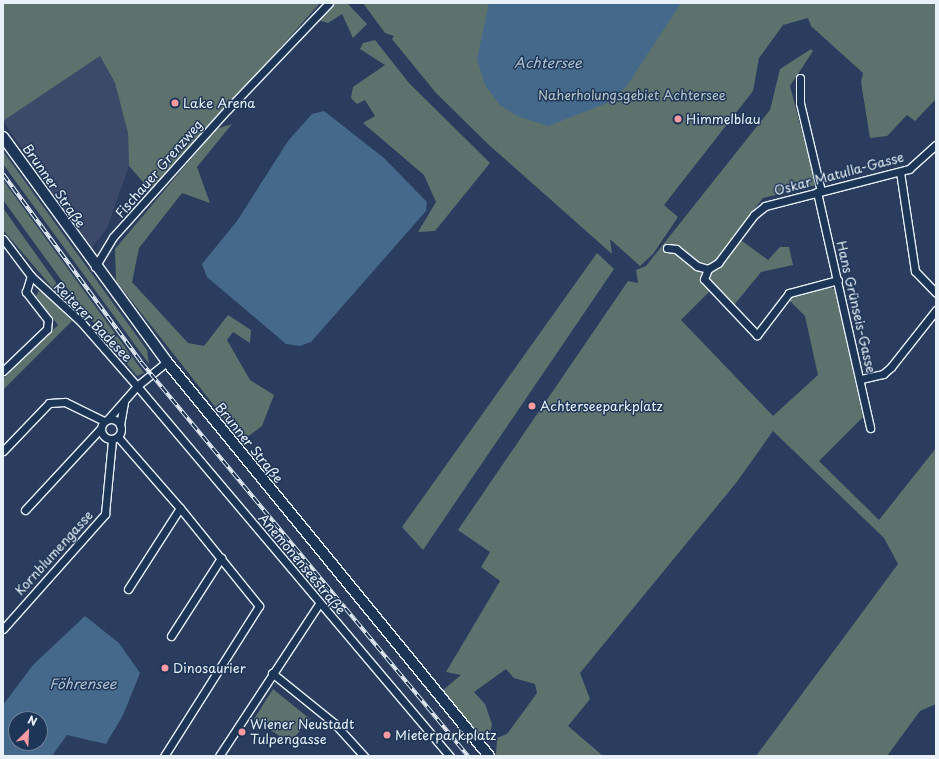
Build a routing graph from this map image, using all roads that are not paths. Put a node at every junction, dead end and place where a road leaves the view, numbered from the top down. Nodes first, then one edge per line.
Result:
1 (329, 3) edge
2 (800, 78) dead end
3 (3, 137) edge
4 (936, 145) edge
5 (900, 172) junction
6 (819, 191) junction
7 (3, 239) edge
8 (667, 248) dead end
9 (95, 267) junction
10 (708, 269) junction
11 (31, 276) junction
12 (838, 280) junction
13 (936, 293) edge
14 (936, 310) edge
15 (167, 362) junction
16 (3, 371) edge
17 (861, 378) junction
18 (137, 386) junction
19 (124, 402) junction
20 (106, 420) junction
21 (120, 425) junction
22 (870, 428) dead end
23 (100, 429) junction
24 (115, 438) junction
25 (3, 451) edge
26 (180, 508) junction
27 (25, 510) dead end
28 (221, 558) junction
29 (128, 589) dead end
30 (319, 604) junction
31 (3, 629) edge
32 (171, 636) dead end
33 (272, 673) junction
34 (164, 756) edge
35 (219, 756) edge
36 (364, 756) edge
37 (450, 756) edge
38 (489, 756) edge

1 - 9 street, Fischauer Grenzweg
2 - 6 street, Hans Grünseis-Gasse
3 - 9 main road, Brunner Straße
4 - 5 street, Oskar Matulla-Gasse
5 - 6 street, Oskar Matulla-Gasse
5 - 13 street
6 - 10 street, Oskar Matulla-Gasse
6 - 12 street, Hans Grünseis-Gasse
7 - 11 street, Reiterer Badesee
8 - 10 street
9 - 15 main road, Brunner Straße
10 - 12 street, Oskar Matulla-Gasse
11 - 16 street
11 - 18 street, Reiterer Badesee
12 - 17 street, Hans Grünseis-Gasse
14 - 17 street
15 - 18 street
15 - 38 main road, Brunner Straße
17 - 22 street, Hans Grünseis-Gasse
18 - 19 street
18 - 30 street, Anemonenseestraße
19 - 20 street
19 - 21 street, Kornblumengasse
20 - 21 street
20 - 23 street
20 - 25 street
21 - 24 street, Kornblumengasse
23 - 24 street
23 - 27 street
24 - 26 street
24 - 31 street, Kornblumengasse
26 - 28 street
26 - 29 street
28 - 32 street
28 - 34 street
30 - 33 street
30 - 37 street, Anemonenseestraße
33 - 35 street
33 - 36 street

